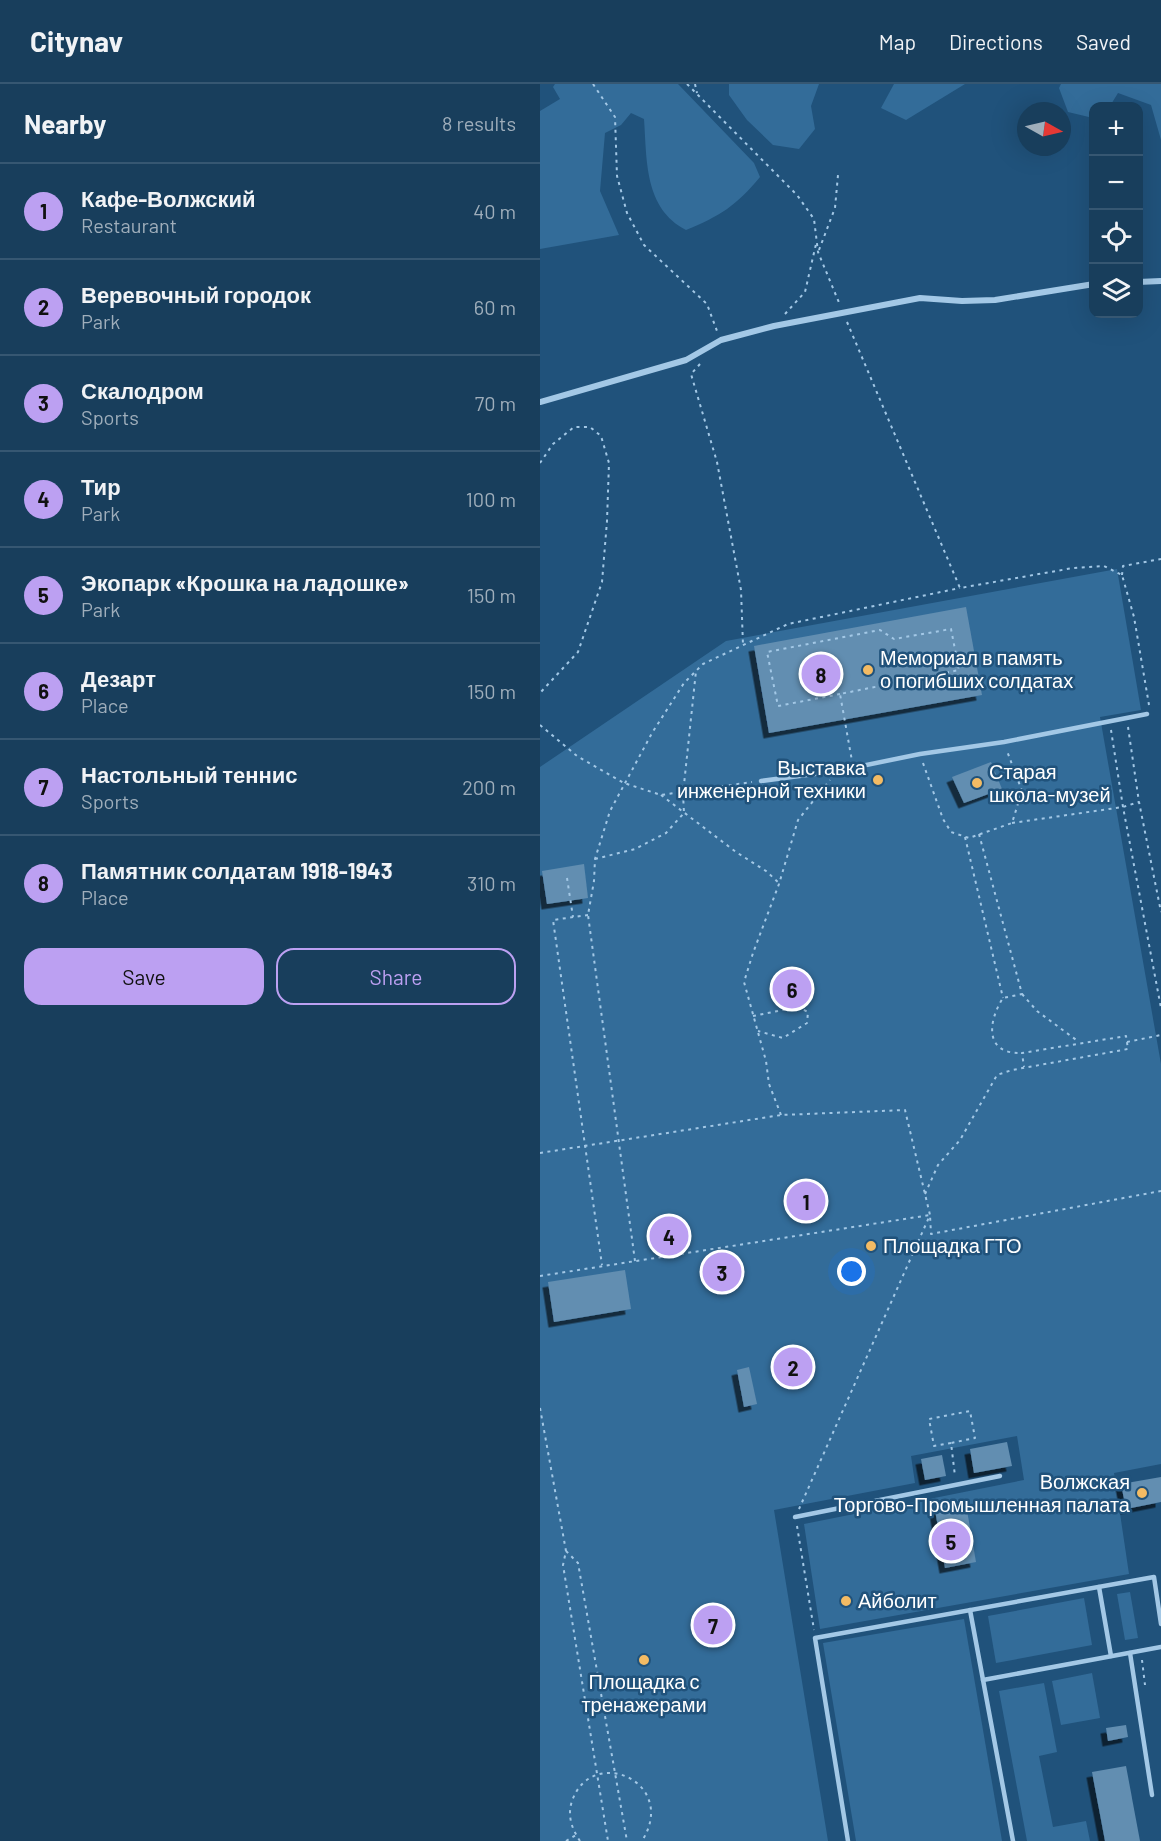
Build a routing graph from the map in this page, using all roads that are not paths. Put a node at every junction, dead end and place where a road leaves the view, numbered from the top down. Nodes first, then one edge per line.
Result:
1 (1161, 281) edge
2 (1143, 282) edge
3 (1089, 285) edge
4 (540, 402) edge
5 (1147, 714) road end
6 (760, 782) road end
7 (1000, 1476) dead end
8 (795, 1517) road end
9 (1099, 1587) junction
10 (970, 1610) junction
11 (1161, 1624) edge
12 (1161, 1647) edge
13 (1130, 1653) junction
14 (1111, 1656) junction
15 (983, 1680) junction
16 (1152, 1795) dead end
17 (848, 1841) edge
18 (1012, 1841) edge

1 - 2 street
3 - 4 street
5 - 6 lane
7 - 8 lane
9 - 10 lane
9 - 11 lane
9 - 14 lane
10 - 15 lane
10 - 17 lane
12 - 13 lane
13 - 14 lane
13 - 16 lane
14 - 15 lane
15 - 18 lane

